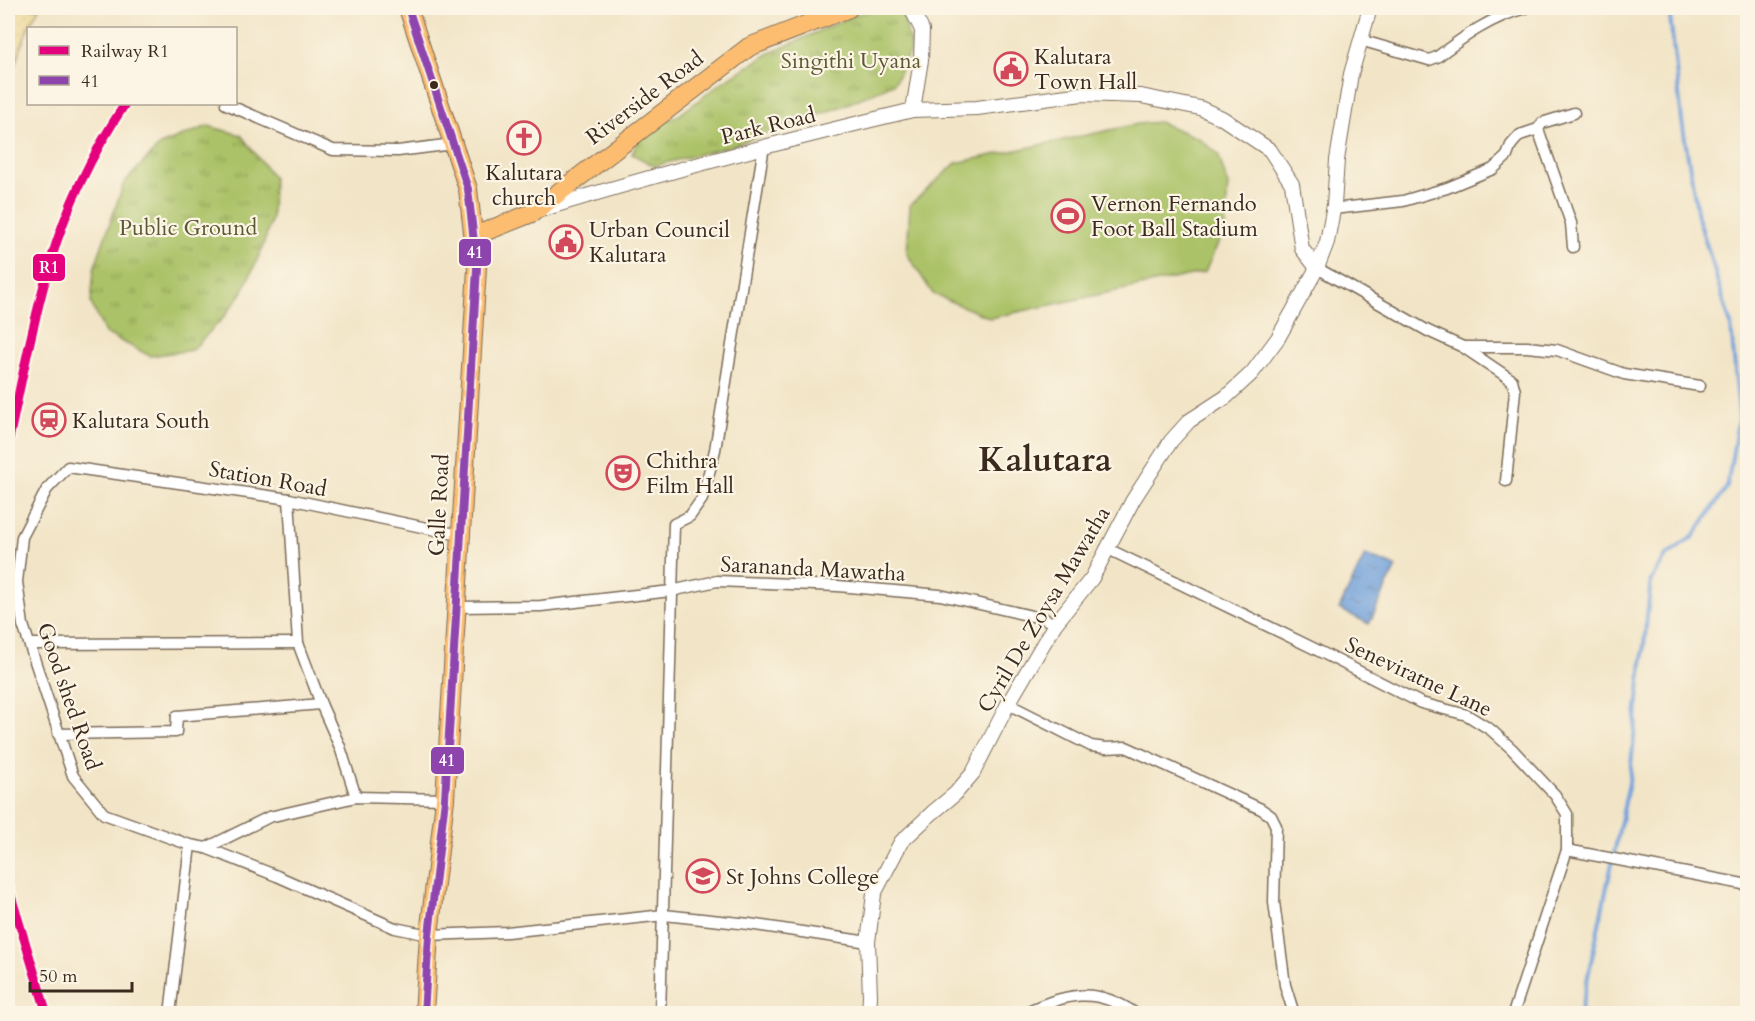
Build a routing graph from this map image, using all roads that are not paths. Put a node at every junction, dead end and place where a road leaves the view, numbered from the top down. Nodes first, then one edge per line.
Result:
1 (408, 8) edge
2 (849, 8) edge
3 (911, 8) edge
4 (1370, 8) edge
5 (1526, 8) edge
6 (1360, 40) junction
7 (228, 105) edge
8 (912, 110) junction
9 (1574, 113) dead end
10 (1538, 129) junction
11 (453, 144) junction
12 (764, 146) junction
13 (1333, 208) junction
14 (532, 213) junction
15 (474, 236) junction
16 (1573, 247) dead end
17 (1317, 268) junction
18 (1463, 347) junction
19 (1700, 386) dead end
20 (68, 467) joint
21 (1506, 481) dead end
22 (289, 499) junction
23 (460, 535) junction
24 (1106, 548) junction
25 (671, 591) junction
26 (458, 607) junction
27 (1055, 624) junction
28 (298, 643) junction
29 (30, 644) junction
30 (321, 704) junction
31 (1008, 704) junction
32 (58, 734) junction
33 (356, 797) junction
34 (445, 799) junction
35 (190, 845) junction
36 (206, 848) junction
37 (1567, 850) junction
38 (1748, 885) edge
39 (664, 915) junction
40 (429, 935) junction
41 (868, 942) junction
42 (170, 1014) edge
43 (424, 1014) edge
44 (660, 1014) edge
45 (869, 1014) edge
46 (1022, 1014) edge
47 (1136, 1014) edge
48 (1294, 1014) edge
49 (1513, 1014) edge

1 - 11 main road, Galle Road
2 - 14 main road, Riverside Road
3 - 8 street
4 - 6 street, Cyril De Zoysa Mawatha
5 - 6 street
6 - 13 street, Cyril De Zoysa Mawatha
7 - 11 street
8 - 12 street, Park Road
8 - 17 street, Park Road
9 - 10 street
10 - 13 street
10 - 16 street
11 - 15 main road, Galle Road
12 - 14 street, Park Road
12 - 25 street
13 - 17 street, Cyril De Zoysa Mawatha
14 - 15 main road, Riverside Road
15 - 23 main road, Galle Road
17 - 18 street
17 - 24 street, Cyril De Zoysa Mawatha
18 - 19 street
18 - 21 street
20 - 22 street, Station Road
20 - 29 street, Good shed Road
22 - 23 street, Station Road
22 - 28 street
23 - 26 main road, Galle Road
24 - 27 street, Cyril De Zoysa Mawatha
24 - 37 street, Seneviratne Lane
25 - 26 street, Sarananda Mawatha
25 - 27 street, Sarananda Mawatha
25 - 39 street
26 - 34 main road, Galle Road
27 - 31 street, Cyril De Zoysa Mawatha
28 - 29 street
28 - 30 street
29 - 32 street, Good shed Road
30 - 32 street
30 - 33 street
31 - 41 street, Cyril De Zoysa Mawatha
31 - 48 street
32 - 35 street, Good shed Road
33 - 34 street
33 - 36 street
34 - 40 main road, Galle Road
35 - 36 street, Good shed Road
35 - 42 street
36 - 40 street, Good shed Road
37 - 38 street
37 - 49 street, Seneviratne Lane
39 - 40 street, Good shed Road
39 - 41 street, Good shed Road
39 - 44 street
40 - 43 main road, Galle Road
41 - 45 street, Cyril De Zoysa Mawatha
46 - 47 street

